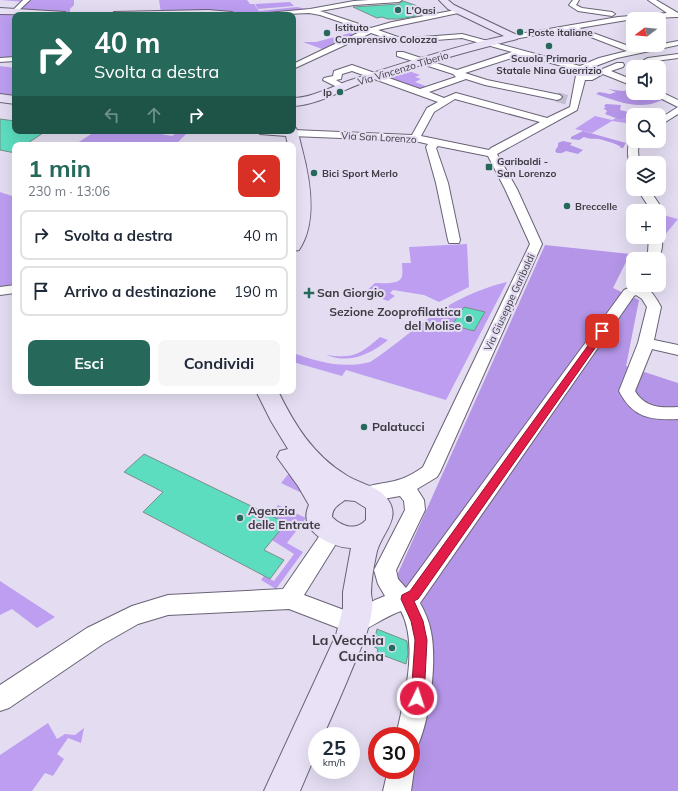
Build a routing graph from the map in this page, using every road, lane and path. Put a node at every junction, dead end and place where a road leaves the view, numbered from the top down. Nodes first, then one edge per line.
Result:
1 (27, 0) edge
2 (399, 0) edge
3 (443, 0) edge
4 (453, 0) edge
5 (651, 0) edge
6 (574, 2) edge
7 (0, 11) edge
8 (309, 11) junction
9 (461, 11) junction
10 (14, 12) joint
11 (296, 12) edge
12 (677, 15) edge
13 (618, 19) junction
14 (570, 27) junction
15 (371, 30) junction
16 (514, 37) junction
17 (487, 42) junction
18 (678, 43) edge
19 (666, 46) edge
20 (626, 48) edge
21 (522, 52) junction
22 (638, 52) edge
23 (400, 54) dead end
24 (678, 56) edge
25 (12, 59) edge
26 (0, 60) edge
27 (647, 60) edge
28 (421, 62) junction
29 (626, 64) edge
30 (296, 66) edge
31 (603, 71) junction
32 (456, 73) junction
33 (581, 73) junction
34 (374, 76) junction
35 (626, 80) edge
36 (485, 82) junction
37 (342, 86) junction
38 (421, 92) junction
39 (456, 96) junction
40 (298, 97) edge
41 (557, 97) tunnel mouth
42 (0, 98) edge
43 (666, 98) edge
44 (12, 100) edge
45 (444, 101) junction
46 (678, 104) edge
47 (678, 110) edge
48 (666, 118) edge
49 (550, 122) junction
50 (296, 132) edge
51 (415, 138) junction
52 (436, 142) junction
53 (296, 152) edge
54 (492, 154) junction
55 (296, 238) edge
56 (454, 240) dead end
57 (12, 289) edge
58 (0, 291) edge
59 (631, 292) edge
60 (643, 292) edge
61 (646, 343) junction
62 (678, 350) edge
63 (266, 394) edge
64 (268, 394) edge
65 (678, 413) edge
66 (359, 492) junction
67 (409, 494) junction
68 (322, 504) junction
69 (375, 526) junction
70 (335, 535) junction
71 (357, 592) junction
72 (289, 599) junction
73 (406, 599) junction
74 (354, 624) junction
75 (0, 699) edge
76 (411, 727) edge
77 (399, 779) edge
78 (282, 791) edge
79 (396, 791) edge

1 - 10 street
2 - 8 street
3 - 9 main road
4 - 9 main road
5 - 12 street
6 - 13 street
7 - 10 main road
8 - 11 street
8 - 15 street
9 - 15 street
9 - 16 main road
12 - 13 street
13 - 14 street
14 - 16 street
14 - 20 street
15 - 17 street
15 - 30 street
16 - 17 main road, Via Vincenzo Tiberio
17 - 21 street
17 - 28 main road, Via Vincenzo Tiberio
18 - 19 street
21 - 32 street
21 - 33 street
22 - 33 street
23 - 28 street
24 - 27 street
25 - 26 street
28 - 32 street
28 - 34 main road, Via Vincenzo Tiberio
29 - 31 street
31 - 33 street
31 - 35 street
32 - 36 street
32 - 38 street
33 - 49 street
34 - 37 main road, Via Vincenzo Tiberio
34 - 37 street
34 - 38 street
36 - 39 street
36 - 41 street
37 - 40 main road, Via Vincenzo Tiberio
38 - 45 street
39 - 45 street
39 - 49 street
42 - 44 main road
43 - 46 street
45 - 51 street
47 - 48 street
49 - 54 street
50 - 51 street, Via San Lorenzo
51 - 52 street, Via San Lorenzo
52 - 54 street, Via San Lorenzo
52 - 56 street
53 - 55 main road
54 - 67 street, Via Giuseppe Garibaldi
57 - 58 street
59 - 73 street
60 - 61 street
61 - 62 street
61 - 65 street
63 - 68 main road
64 - 66 main road
66 - 67 street, Via Giuseppe Garibaldi
66 - 68 main road
66 - 69 main road
67 - 69 street
67 - 73 street
68 - 70 main road
69 - 70 main road
69 - 71 main road
70 - 71 main road
70 - 72 street
71 - 74 main road
72 - 74 street
72 - 75 street
73 - 74 street
73 - 76 street
74 - 78 main road
77 - 79 street

